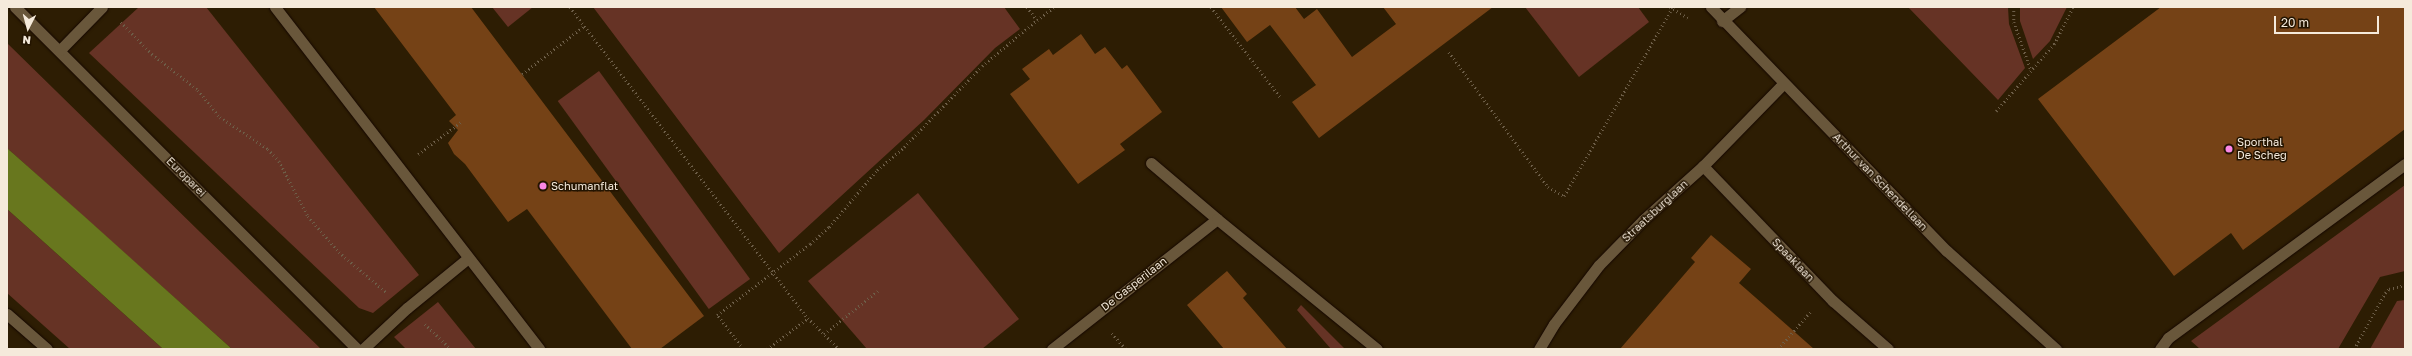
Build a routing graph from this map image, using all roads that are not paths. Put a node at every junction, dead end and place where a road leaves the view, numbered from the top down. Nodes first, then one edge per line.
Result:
1 (14, 7) edge
2 (102, 7) edge
3 (275, 7) edge
4 (1711, 7) edge
5 (1740, 7) edge
6 (1722, 21) junction
7 (60, 50) junction
8 (1783, 84) junction
9 (1151, 163) dead end
10 (2405, 164) edge
11 (1703, 166) junction
12 (1217, 219) junction
13 (468, 258) junction
14 (7, 314) edge
15 (46, 349) edge
16 (357, 349) edge
17 (363, 349) edge
18 (539, 349) edge
19 (1052, 349) edge
20 (1378, 349) edge
21 (1539, 349) edge
22 (1888, 349) edge
23 (2056, 349) edge
24 (2160, 349) edge

1 - 7 street, Europarei
2 - 7 street
3 - 13 street
4 - 6 street, Arthur van Schendellaan
5 - 6 street
6 - 8 street, Arthur van Schendellaan
7 - 16 street, Europarei
8 - 11 street, Straatsburglaan
8 - 23 street, Arthur van Schendellaan
9 - 12 street
10 - 24 street
11 - 21 street, Straatsburglaan
11 - 22 street, Spaaklaan
12 - 19 street, De Gasperilaan
12 - 20 street
13 - 17 street
13 - 18 street
14 - 15 street

